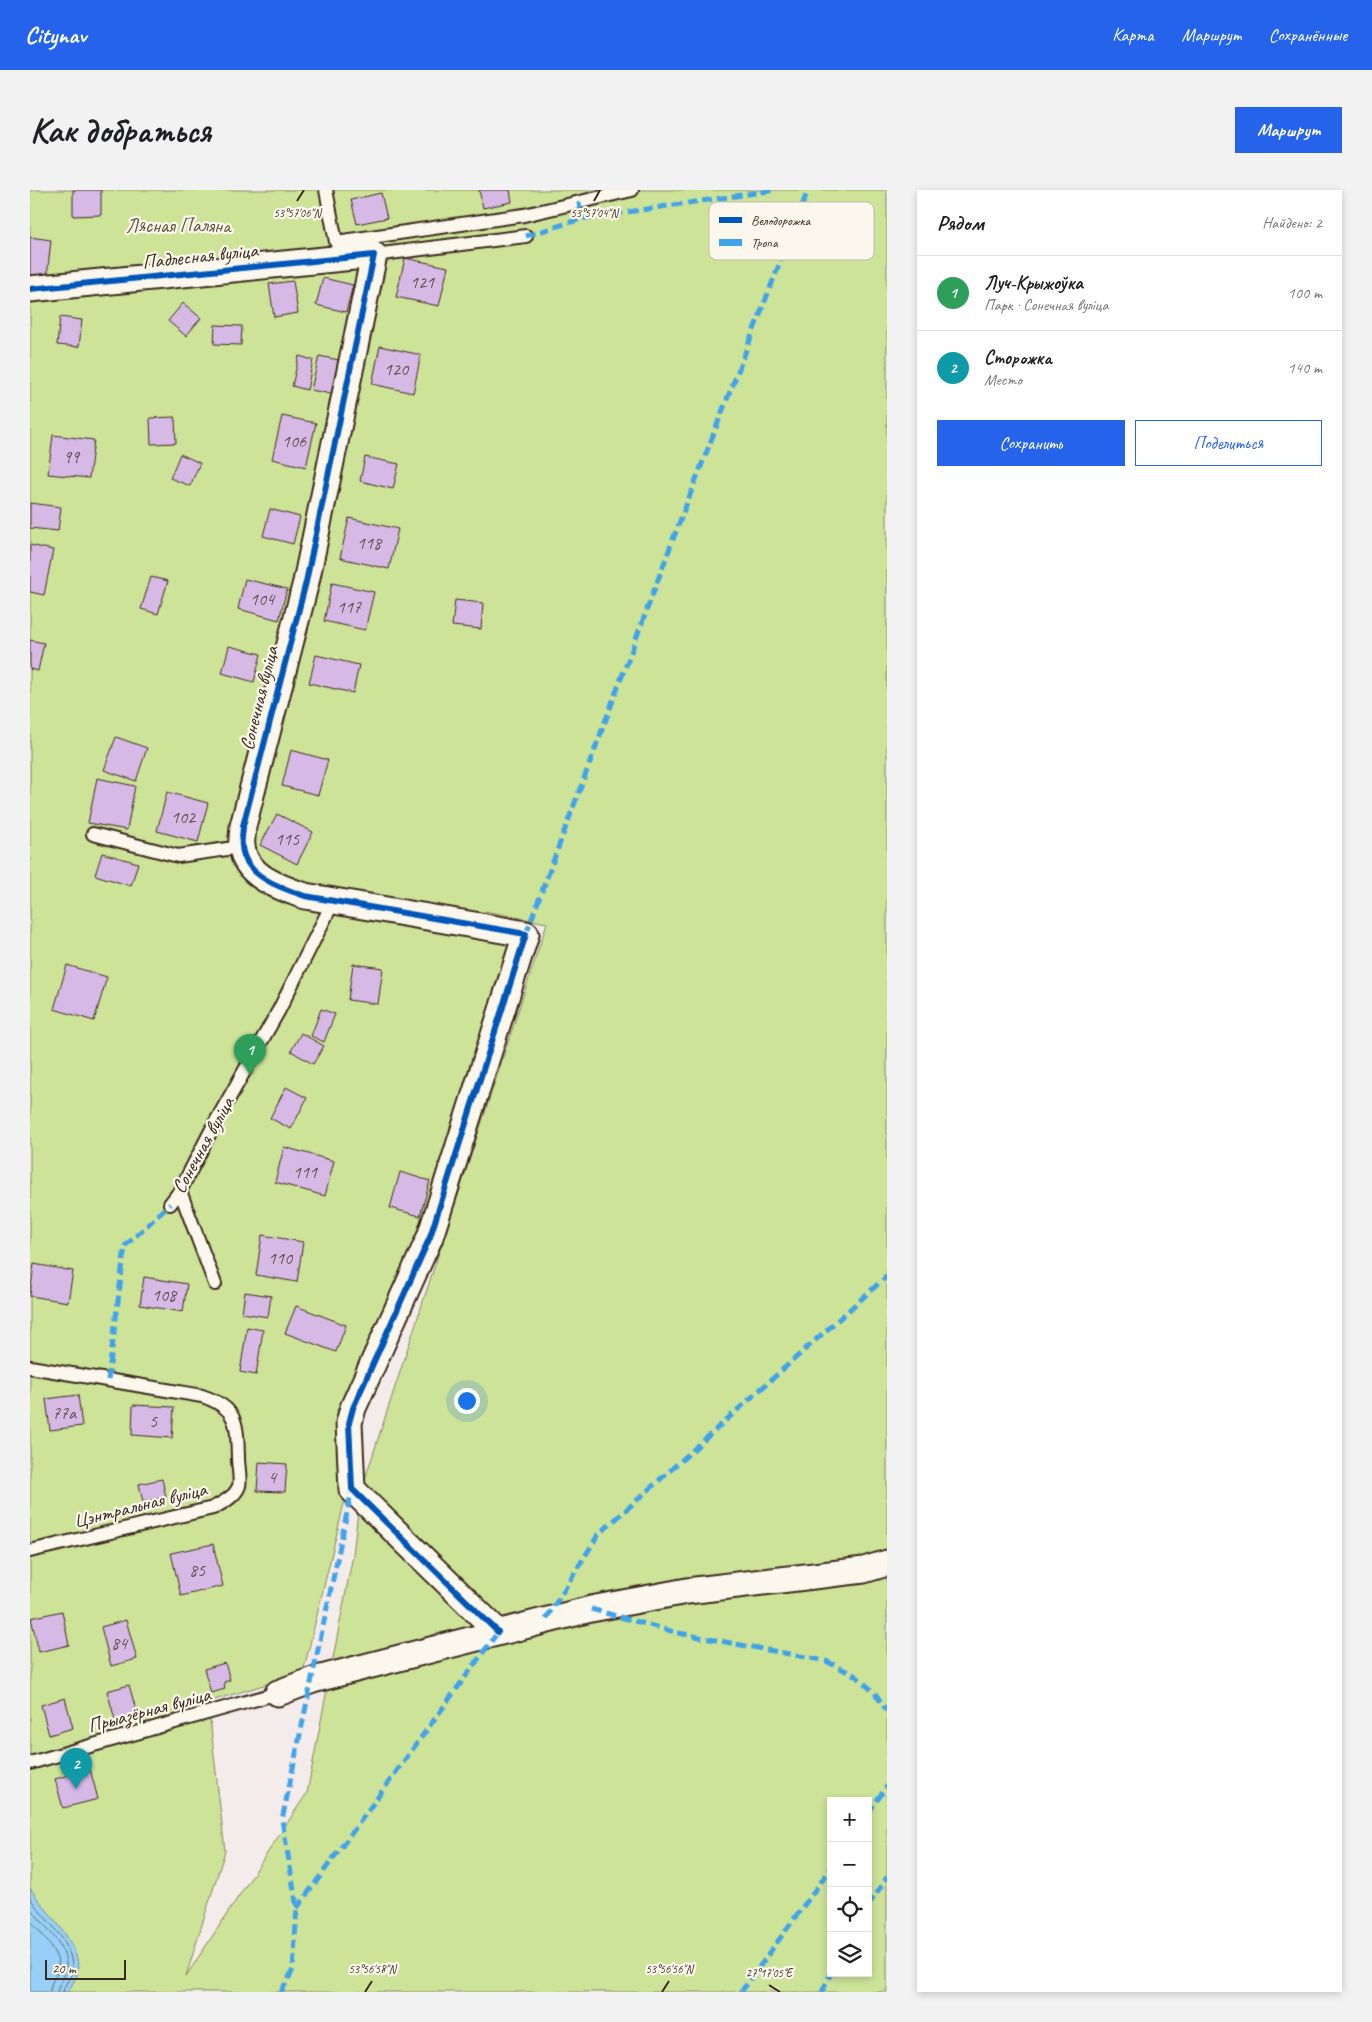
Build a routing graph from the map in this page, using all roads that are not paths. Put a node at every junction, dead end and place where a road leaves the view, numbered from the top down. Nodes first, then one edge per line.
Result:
1 (326, 190) edge
2 (632, 190) edge
3 (526, 236) dead end
4 (374, 255) junction
5 (30, 289) edge
6 (92, 834) dead end
7 (241, 847) junction
8 (334, 900) junction
9 (180, 1191) junction
10 (170, 1204) dead end
11 (215, 1284) dead end
12 (30, 1367) edge
13 (30, 1551) edge
14 (887, 1563) edge
15 (498, 1632) junction
16 (278, 1693) joint
17 (30, 1763) edge

1 - 2 lane
3 - 4 lane
4 - 5 street, Падлесная вуліца
4 - 7 street, Сонечная вуліца
6 - 7 lane
7 - 8 street
8 - 9 lane, Сонечная вуліца
8 - 15 street
9 - 10 lane, Сонечная вуліца
9 - 11 lane
12 - 13 lane, Цэнтральная вуліца
14 - 15 street
15 - 16 street
16 - 17 lane, Прыазёрная вуліца

